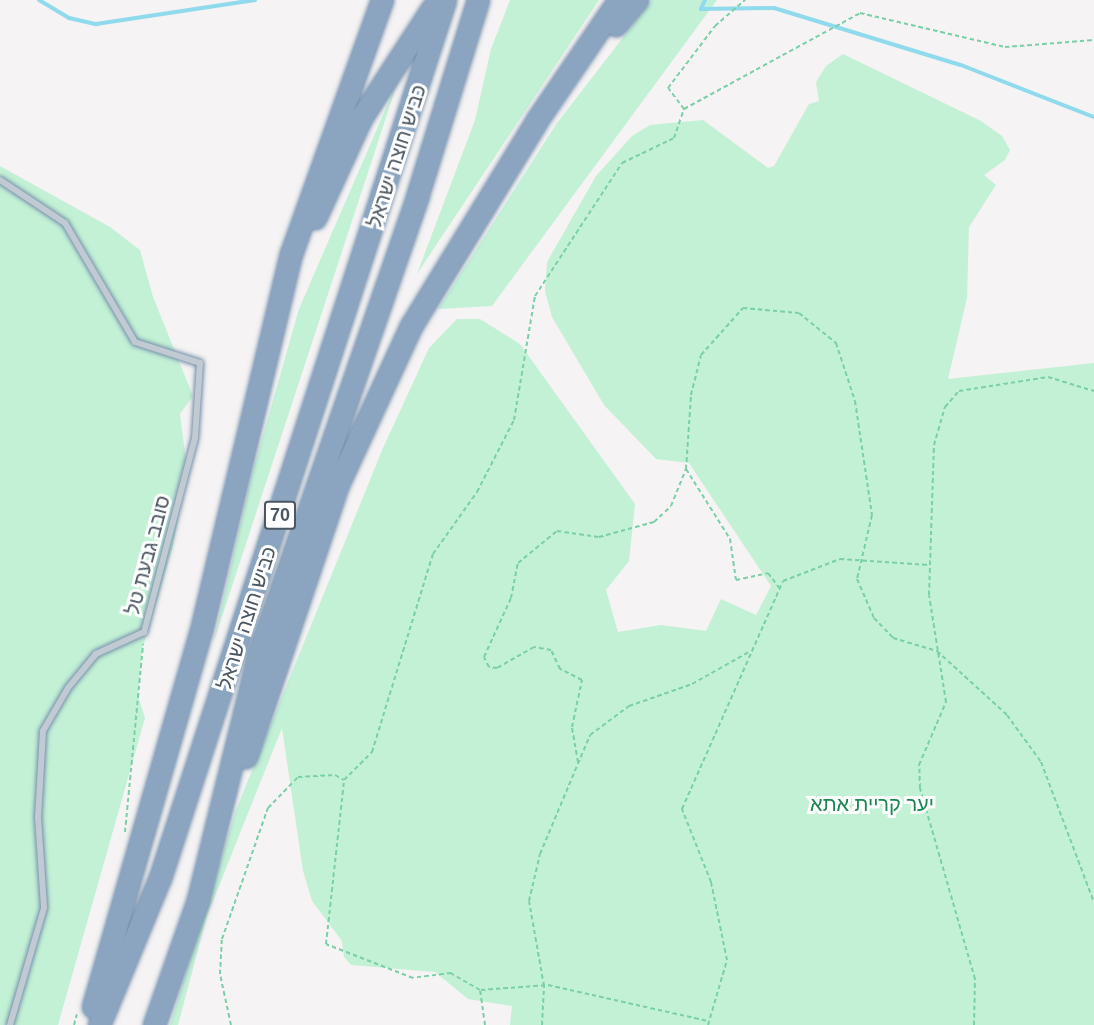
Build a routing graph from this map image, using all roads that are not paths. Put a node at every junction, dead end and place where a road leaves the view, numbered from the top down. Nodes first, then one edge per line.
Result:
1 (382, 0) edge
2 (478, 0) edge
3 (619, 0) edge
4 (637, 0) edge
5 (439, 3) edge
6 (537, 120) junction
7 (0, 180) edge
8 (263, 383) junction
9 (198, 900) junction
10 (83, 1017) edge
11 (10, 1025) edge
12 (99, 1025) edge
13 (153, 1025) edge

1 - 8 highway
2 - 9 highway, כביש חוצה ישראל / 70
3 - 6 highway
4 - 6 highway
5 - 8 highway
5 - 12 highway, כביש חוצה ישראל / 70
6 - 9 highway
7 - 11 lane, סובב גבעת טל
8 - 10 highway
9 - 13 highway, כביש חוצה ישראל / 70

